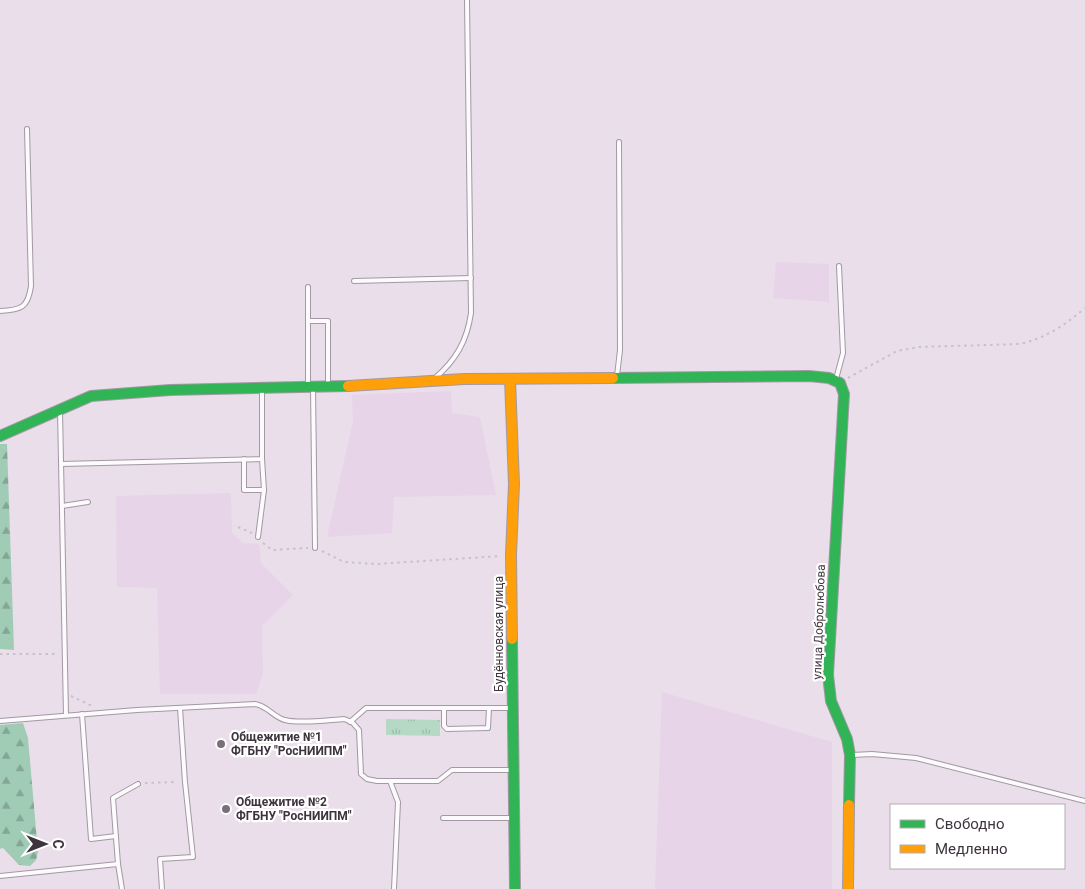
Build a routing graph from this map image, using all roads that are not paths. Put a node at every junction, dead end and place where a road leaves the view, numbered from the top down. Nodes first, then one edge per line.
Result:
1 (467, 0) edge
2 (27, 129) dead end
3 (619, 142) dead end
4 (839, 266) dead end
5 (471, 278) junction
6 (354, 281) dead end
7 (308, 287) dead end
8 (0, 311) edge
9 (308, 321) junction
10 (616, 378) junction
11 (510, 379) junction
12 (432, 381) junction
13 (838, 382) junction
14 (311, 387) junction
15 (328, 387) junction
16 (262, 389) junction
17 (60, 410) junction
18 (0, 436) edge
19 (244, 459) junction
20 (262, 459) junction
21 (61, 464) junction
22 (264, 490) junction
23 (88, 502) dead end
24 (62, 506) junction
25 (258, 537) road end
26 (315, 548) road end
27 (180, 708) junction
28 (444, 708) junction
29 (489, 708) junction
30 (512, 708) junction
31 (82, 714) junction
32 (66, 715) junction
33 (0, 721) edge
34 (350, 722) junction
35 (850, 756) junction
36 (513, 770) junction
37 (390, 781) junction
38 (138, 784) road end
39 (1085, 801) edge
40 (443, 818) dead end
41 (514, 818) junction
42 (116, 836) junction
43 (118, 864) junction
44 (0, 876) edge
45 (122, 889) edge
46 (162, 889) edge
47 (394, 889) edge
48 (515, 889) edge
49 (848, 889) edge

1 - 5 lane
2 - 8 lane
3 - 10 lane
4 - 13 lane
5 - 6 lane
5 - 12 lane
7 - 9 lane
9 - 14 lane
9 - 15 lane
10 - 11 street
10 - 13 street
11 - 12 street
11 - 30 street, Будённовская улица
12 - 15 street
13 - 35 street, улица Добролюбова
14 - 15 street
14 - 16 street
14 - 26 lane
16 - 17 street
16 - 20 lane
17 - 18 street
17 - 21 lane
19 - 20 lane
19 - 21 lane
19 - 22 lane
20 - 22 lane
21 - 24 lane
22 - 25 lane
23 - 24 lane
24 - 32 lane
27 - 31 lane
27 - 34 lane
27 - 46 lane
28 - 29 lane
28 - 29 lane
28 - 34 lane
29 - 30 lane
30 - 36 street, Будённовская улица
31 - 32 lane
31 - 42 lane
32 - 33 lane
34 - 37 lane
35 - 39 lane
35 - 49 street, улица Добролюбова
36 - 37 lane
36 - 41 street, Будённовская улица
37 - 47 lane
38 - 42 lane
40 - 41 lane
41 - 48 street, Будённовская улица
42 - 43 lane
43 - 44 lane
43 - 45 lane

